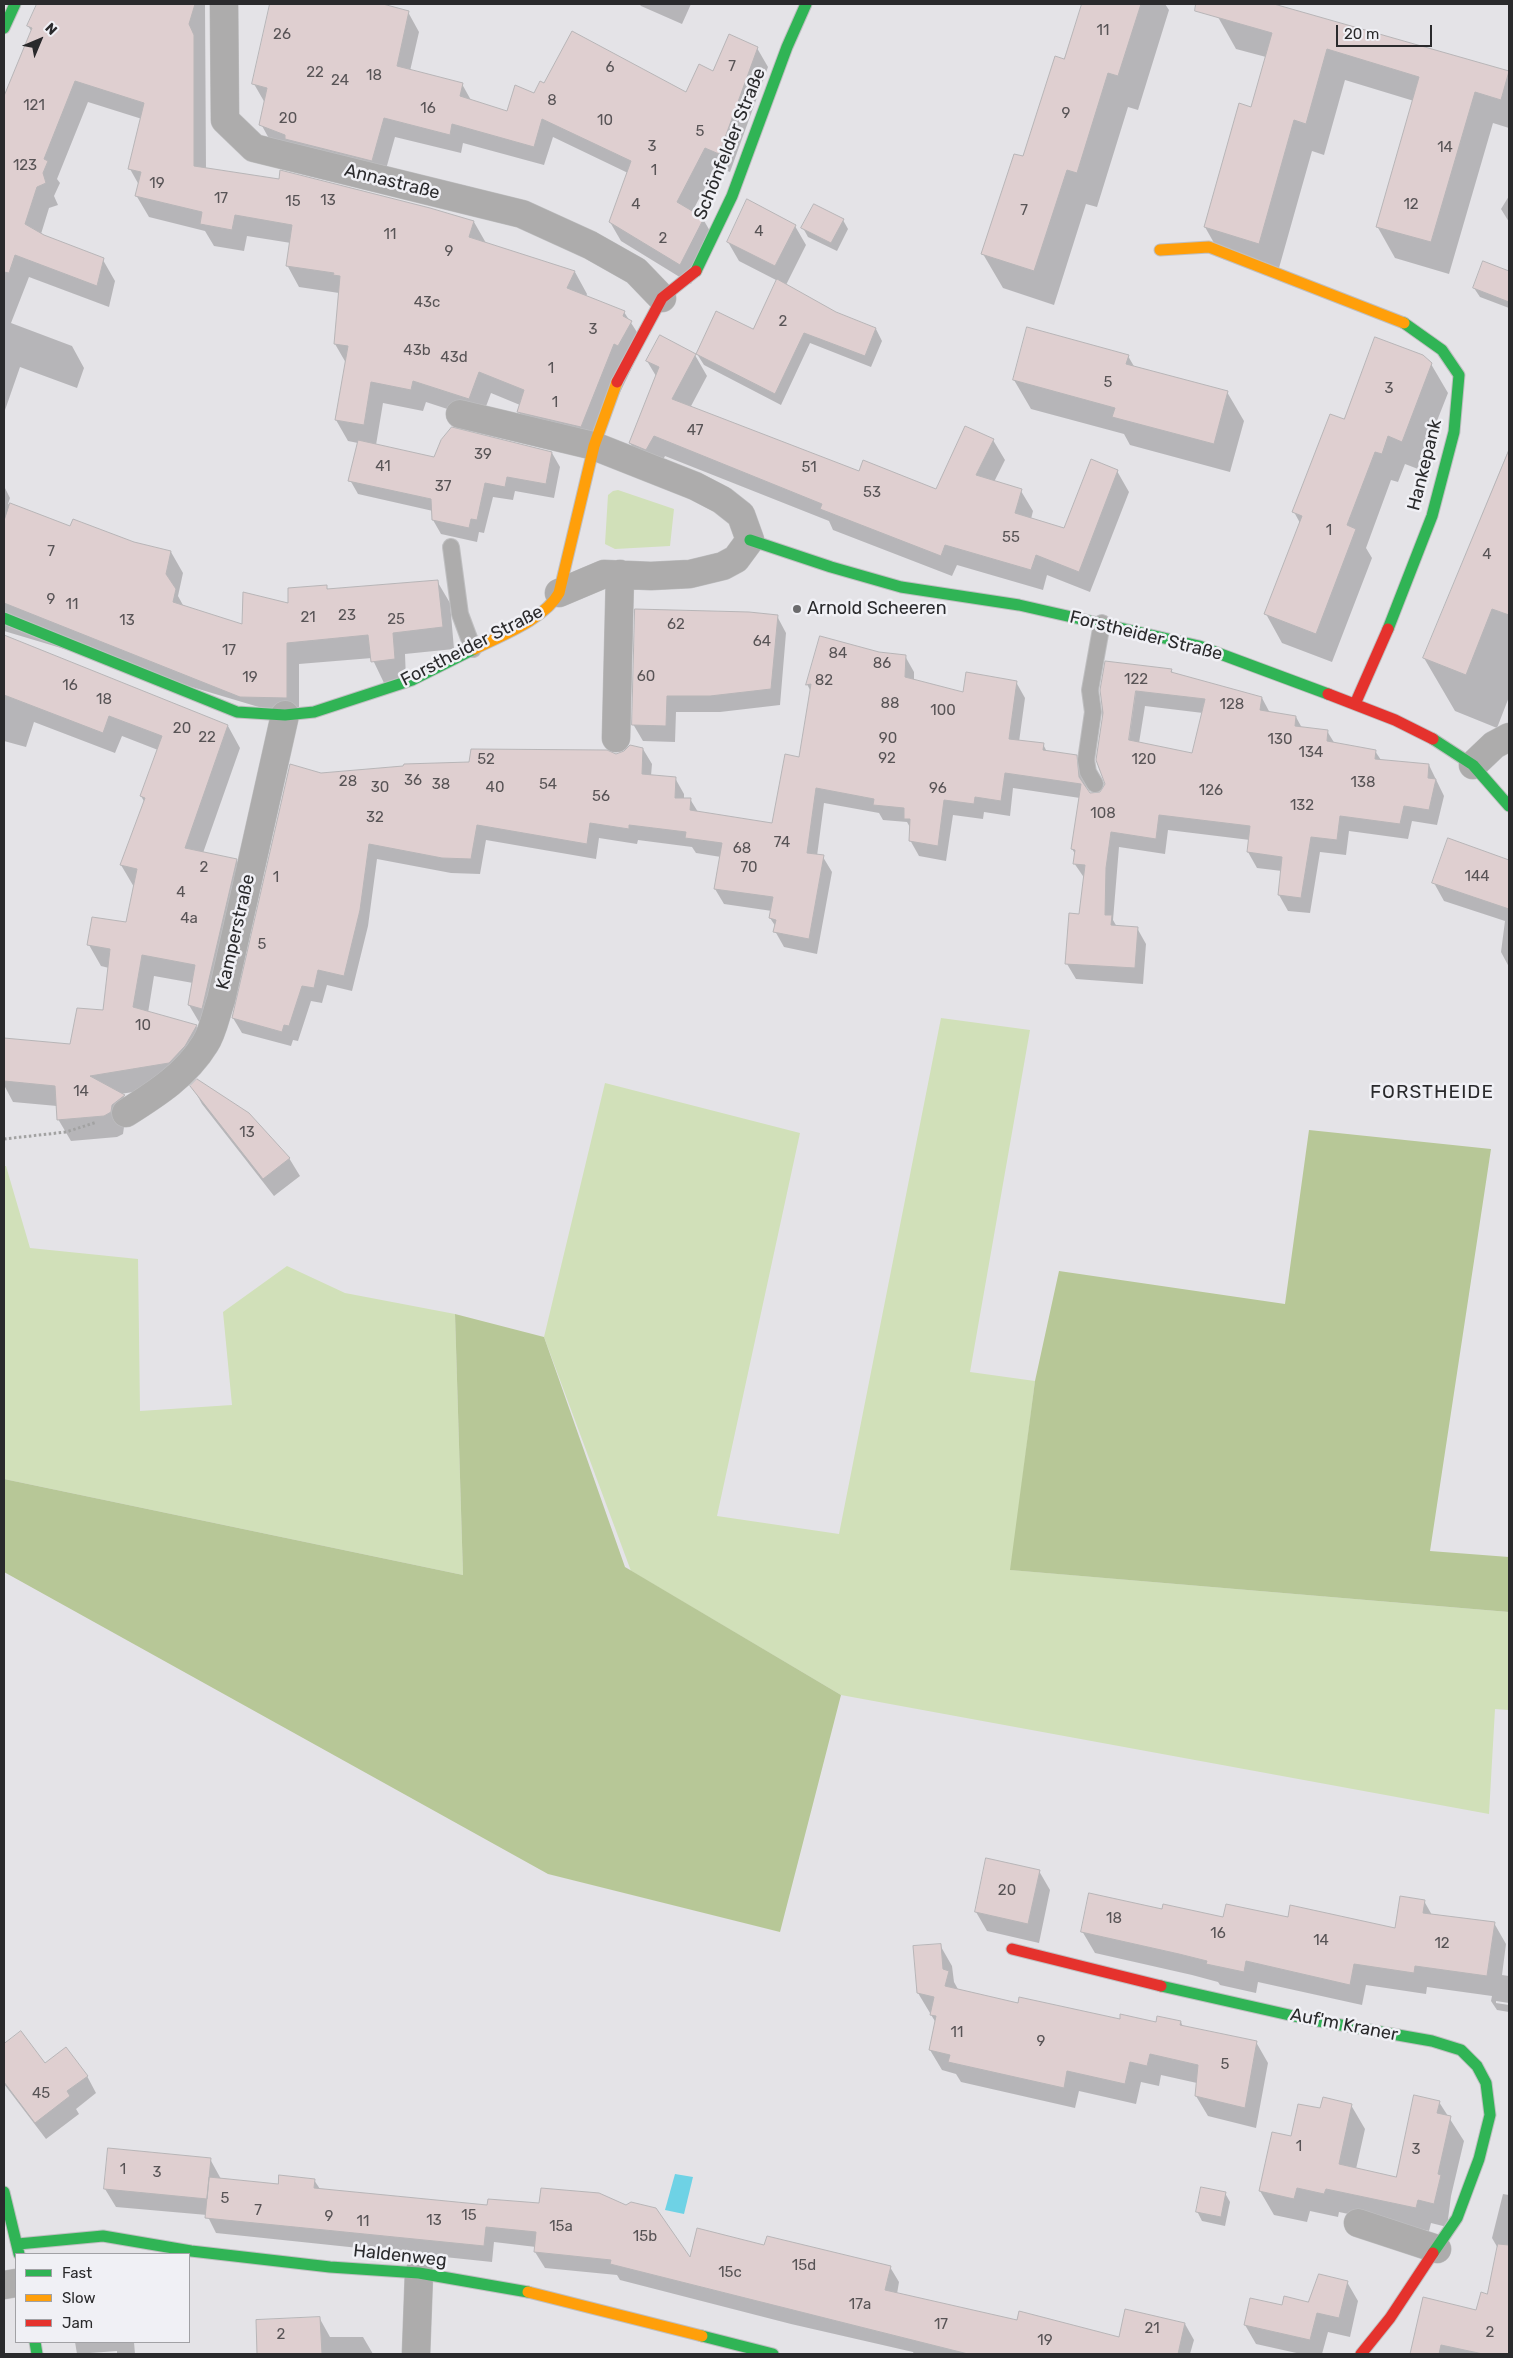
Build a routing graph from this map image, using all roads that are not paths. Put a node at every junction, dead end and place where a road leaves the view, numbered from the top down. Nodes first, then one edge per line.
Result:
1 (15, 4) edge
2 (224, 4) edge
3 (806, 4) edge
4 (4, 28) edge
5 (1160, 250) dead end
6 (662, 298) junction
7 (460, 414) dead end
8 (594, 446) junction
9 (750, 540) junction
10 (451, 547) dead end
11 (620, 574) junction
12 (559, 593) junction
13 (4, 618) edge
14 (1102, 623) junction
15 (473, 649) junction
16 (1355, 704) junction
17 (285, 715) junction
18 (1509, 736) edge
19 (616, 738) dead end
20 (1473, 765) junction
21 (1095, 784) dead end
22 (1509, 806) edge
23 (126, 1112) road end
24 (1012, 1949) dead end
25 (4, 2192) edge
26 (1358, 2223) dead end
27 (19, 2249) edge
28 (1437, 2249) junction
29 (419, 2273) junction
30 (416, 2354) edge
31 (773, 2354) edge
32 (1361, 2354) edge

1 - 4 street
2 - 6 street, Annastraße
3 - 6 street, Schönfelder Straße
5 - 16 street, Hankepank
6 - 8 street, Schönfelder Straße
7 - 8 street
8 - 9 street
8 - 12 street, Schönfelder Straße
9 - 11 street, Forstheider Straße
9 - 14 street, Forstheider Straße
10 - 15 lane
11 - 12 street, Forstheider Straße
11 - 19 street
12 - 15 street, Forstheider Straße
13 - 17 street, Forstheider Straße
14 - 16 street, Forstheider Straße
14 - 21 lane
15 - 17 street, Forstheider Straße
16 - 20 street, Forstheider Straße
17 - 23 street, Kamperstraße
18 - 20 street
20 - 22 street, Forstheider Straße
24 - 28 street, Auf'm Kraner
25 - 27 street
26 - 28 street
27 - 29 street, Haldenweg
28 - 32 street, Auf'm Kraner
29 - 30 street
29 - 31 street, Haldenweg

